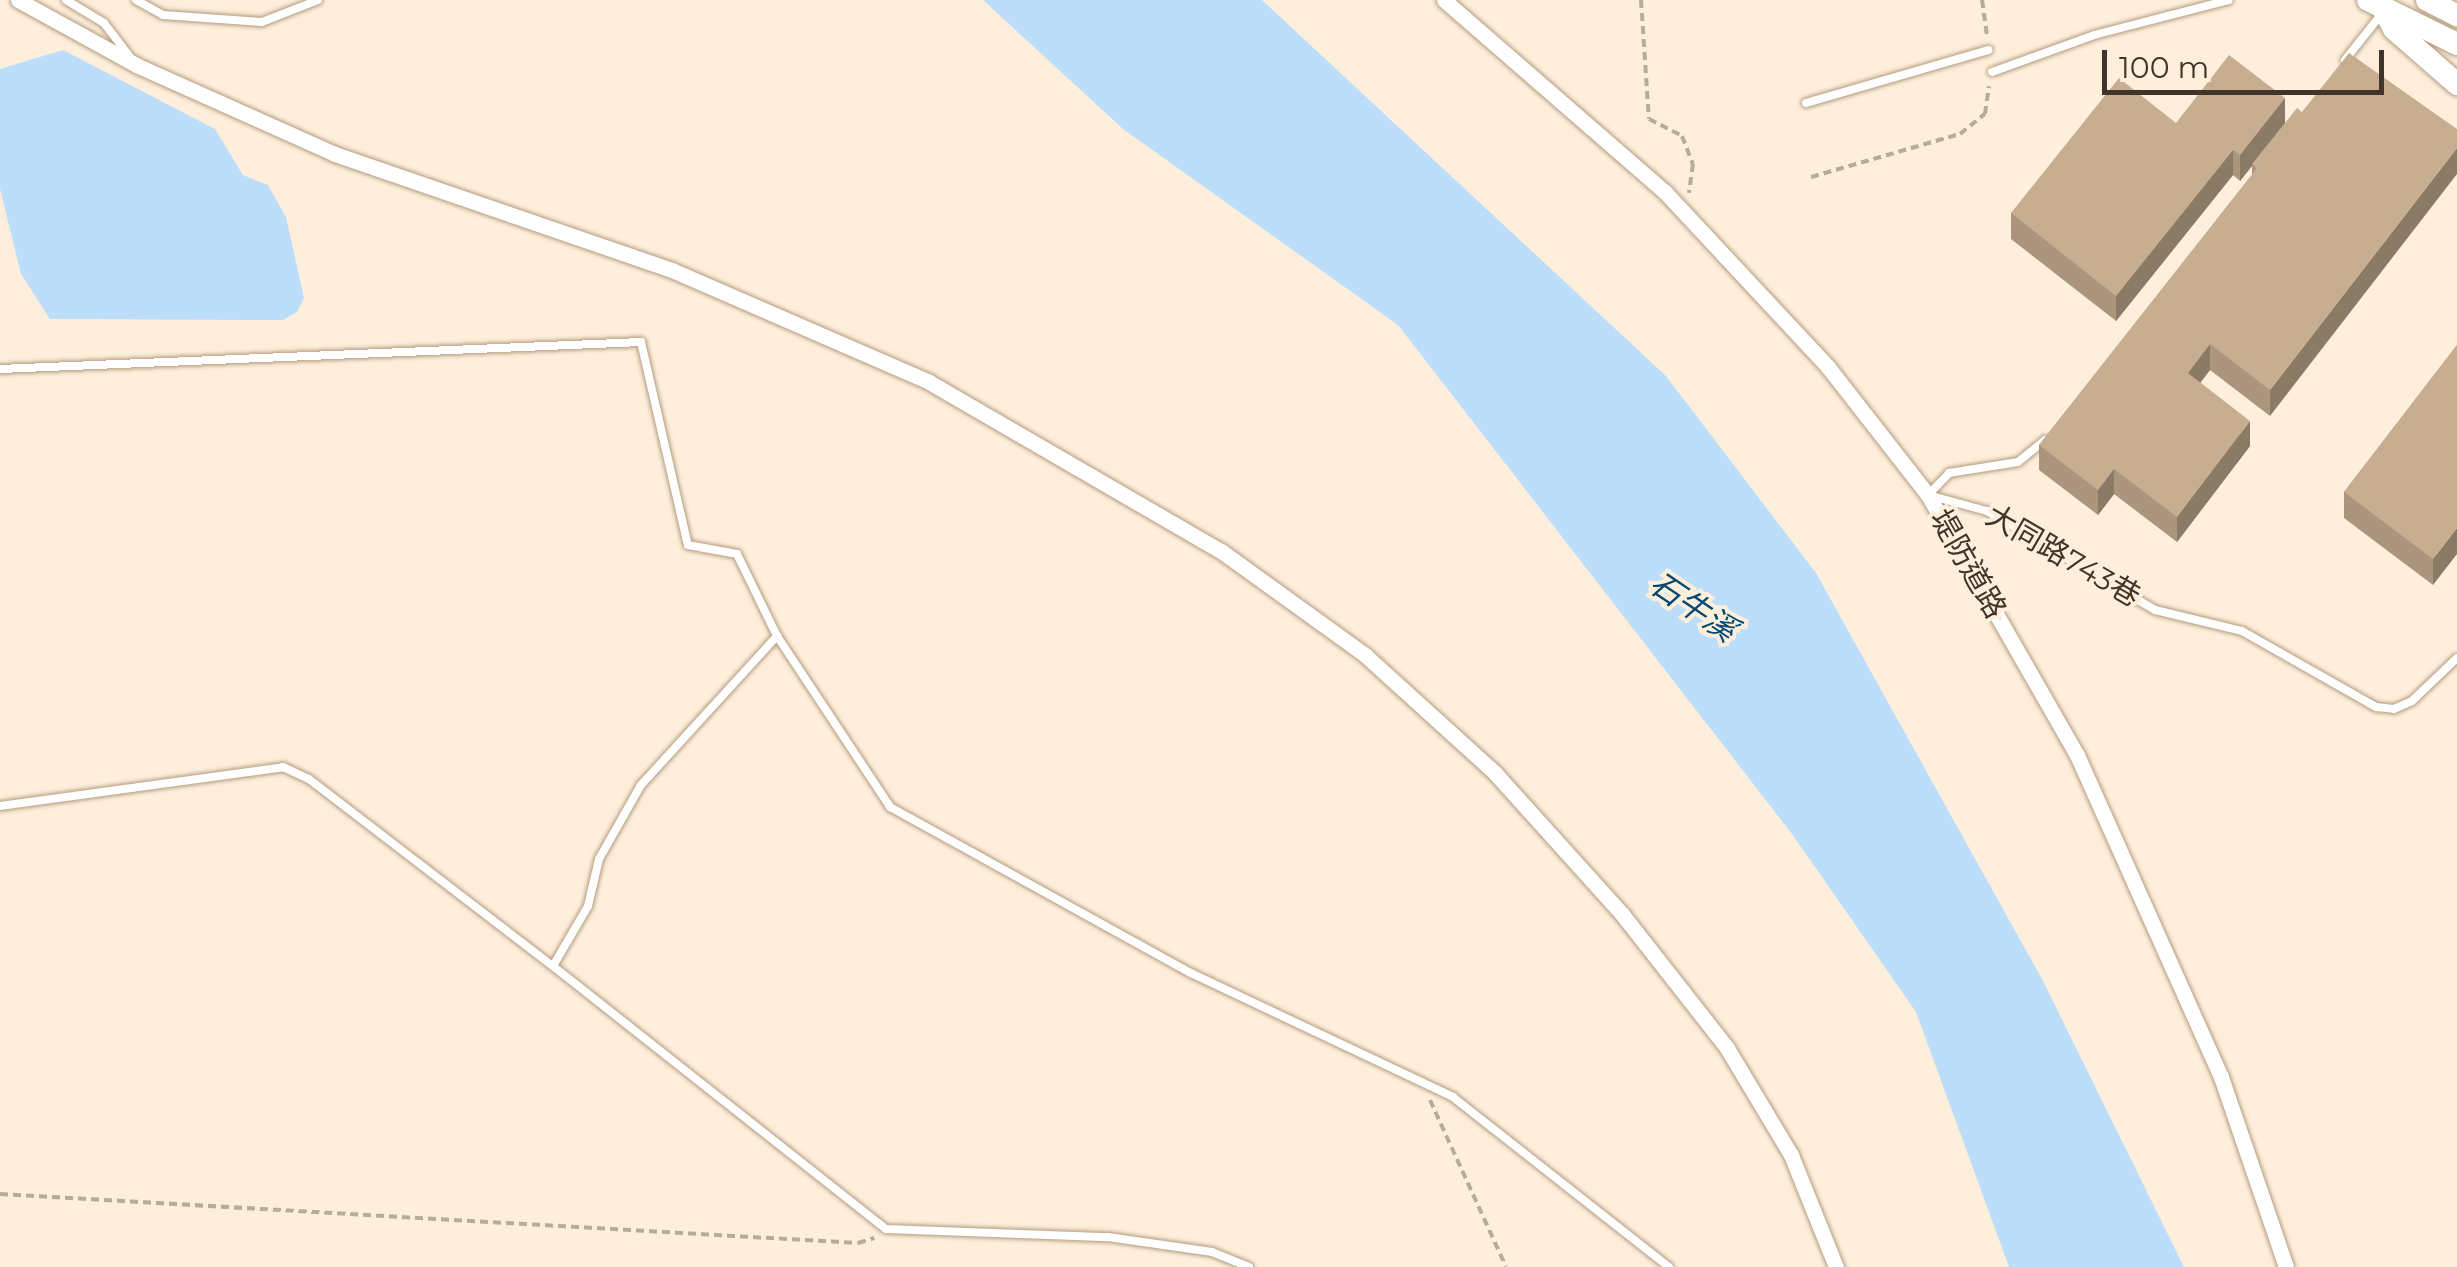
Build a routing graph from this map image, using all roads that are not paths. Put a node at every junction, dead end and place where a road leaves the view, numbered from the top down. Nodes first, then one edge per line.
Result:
1 (18, 0) edge
2 (66, 0) edge
3 (136, 0) edge
4 (318, 0) edge
5 (1444, 0) edge
6 (2230, 0) edge
7 (2427, 0) edge
8 (2376, 5) edge
9 (2457, 15) edge
10 (2457, 44) edge
11 (1988, 50) dead end
12 (136, 65) junction
13 (2336, 71) edge
14 (1992, 72) road end
15 (2457, 84) edge
16 (1806, 103) dead end
17 (0, 369) edge
18 (2059, 422) edge
19 (1928, 494) junction
20 (777, 636) junction
21 (2457, 658) edge
22 (0, 806) edge
23 (553, 966) junction
24 (1249, 1267) edge
25 (1669, 1267) edge
26 (1836, 1267) edge
27 (2286, 1267) edge

1 - 12 street
2 - 12 lane
3 - 4 lane
5 - 19 street, 堤防道路
6 - 14 lane
7 - 9 main road
8 - 10 main road
8 - 13 lane
8 - 15 main road
11 - 16 lane
12 - 26 street
17 - 20 lane
18 - 19 lane
19 - 21 lane, 大同路743巷
19 - 27 street, 堤防道路
20 - 23 lane
20 - 25 lane
22 - 23 lane
23 - 24 lane

